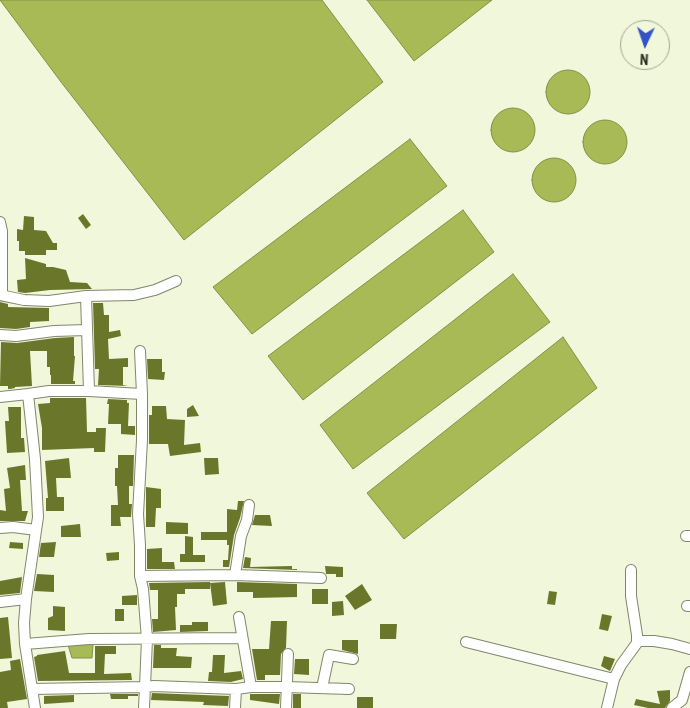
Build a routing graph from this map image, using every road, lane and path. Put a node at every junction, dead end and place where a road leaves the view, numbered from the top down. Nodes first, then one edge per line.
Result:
1 (0, 222) edge
2 (176, 281) dead end
3 (1, 295) edge
4 (86, 296) junction
5 (87, 330) junction
6 (0, 335) edge
7 (140, 351) dead end
8 (89, 391) junction
9 (28, 394) junction
10 (142, 394) junction
11 (0, 396) edge
12 (249, 505) dead end
13 (0, 528) edge
14 (36, 530) junction
15 (631, 570) dead end
16 (235, 575) junction
17 (140, 576) junction
18 (320, 578) dead end
19 (26, 599) junction
20 (0, 602) edge
21 (238, 617) dead end
22 (242, 638) junction
23 (147, 639) junction
24 (466, 642) dead end
25 (637, 643) junction
26 (25, 644) junction
27 (690, 649) edge
28 (288, 654) dead end
29 (353, 659) dead end
30 (690, 672) edge
31 (614, 679) junction
32 (145, 687) junction
33 (251, 687) junction
34 (286, 687) junction
35 (322, 688) junction
36 (32, 689) junction
37 (236, 689) junction
38 (349, 689) dead end
39 (35, 708) edge
40 (144, 708) edge
41 (235, 708) edge
42 (286, 708) edge
43 (607, 708) edge
44 (672, 708) edge

1 - 3 street
2 - 4 street
3 - 4 street
4 - 5 street
5 - 6 street
5 - 8 street
7 - 10 street
8 - 9 street
8 - 10 street
9 - 11 street
9 - 14 street
10 - 17 street
12 - 16 street
13 - 14 street
14 - 19 street
15 - 25 street
16 - 17 street
16 - 18 street
17 - 23 street
19 - 20 street
19 - 26 street
21 - 22 street
22 - 23 street
22 - 33 street
23 - 26 street
23 - 32 street
24 - 31 street
25 - 27 street
25 - 31 street
26 - 36 street
28 - 34 street
29 - 35 street
30 - 44 street
31 - 43 street
32 - 36 street
32 - 37 street
32 - 40 street
33 - 34 street
33 - 37 street
34 - 35 street
34 - 42 street
35 - 38 street
36 - 39 street
37 - 41 street

